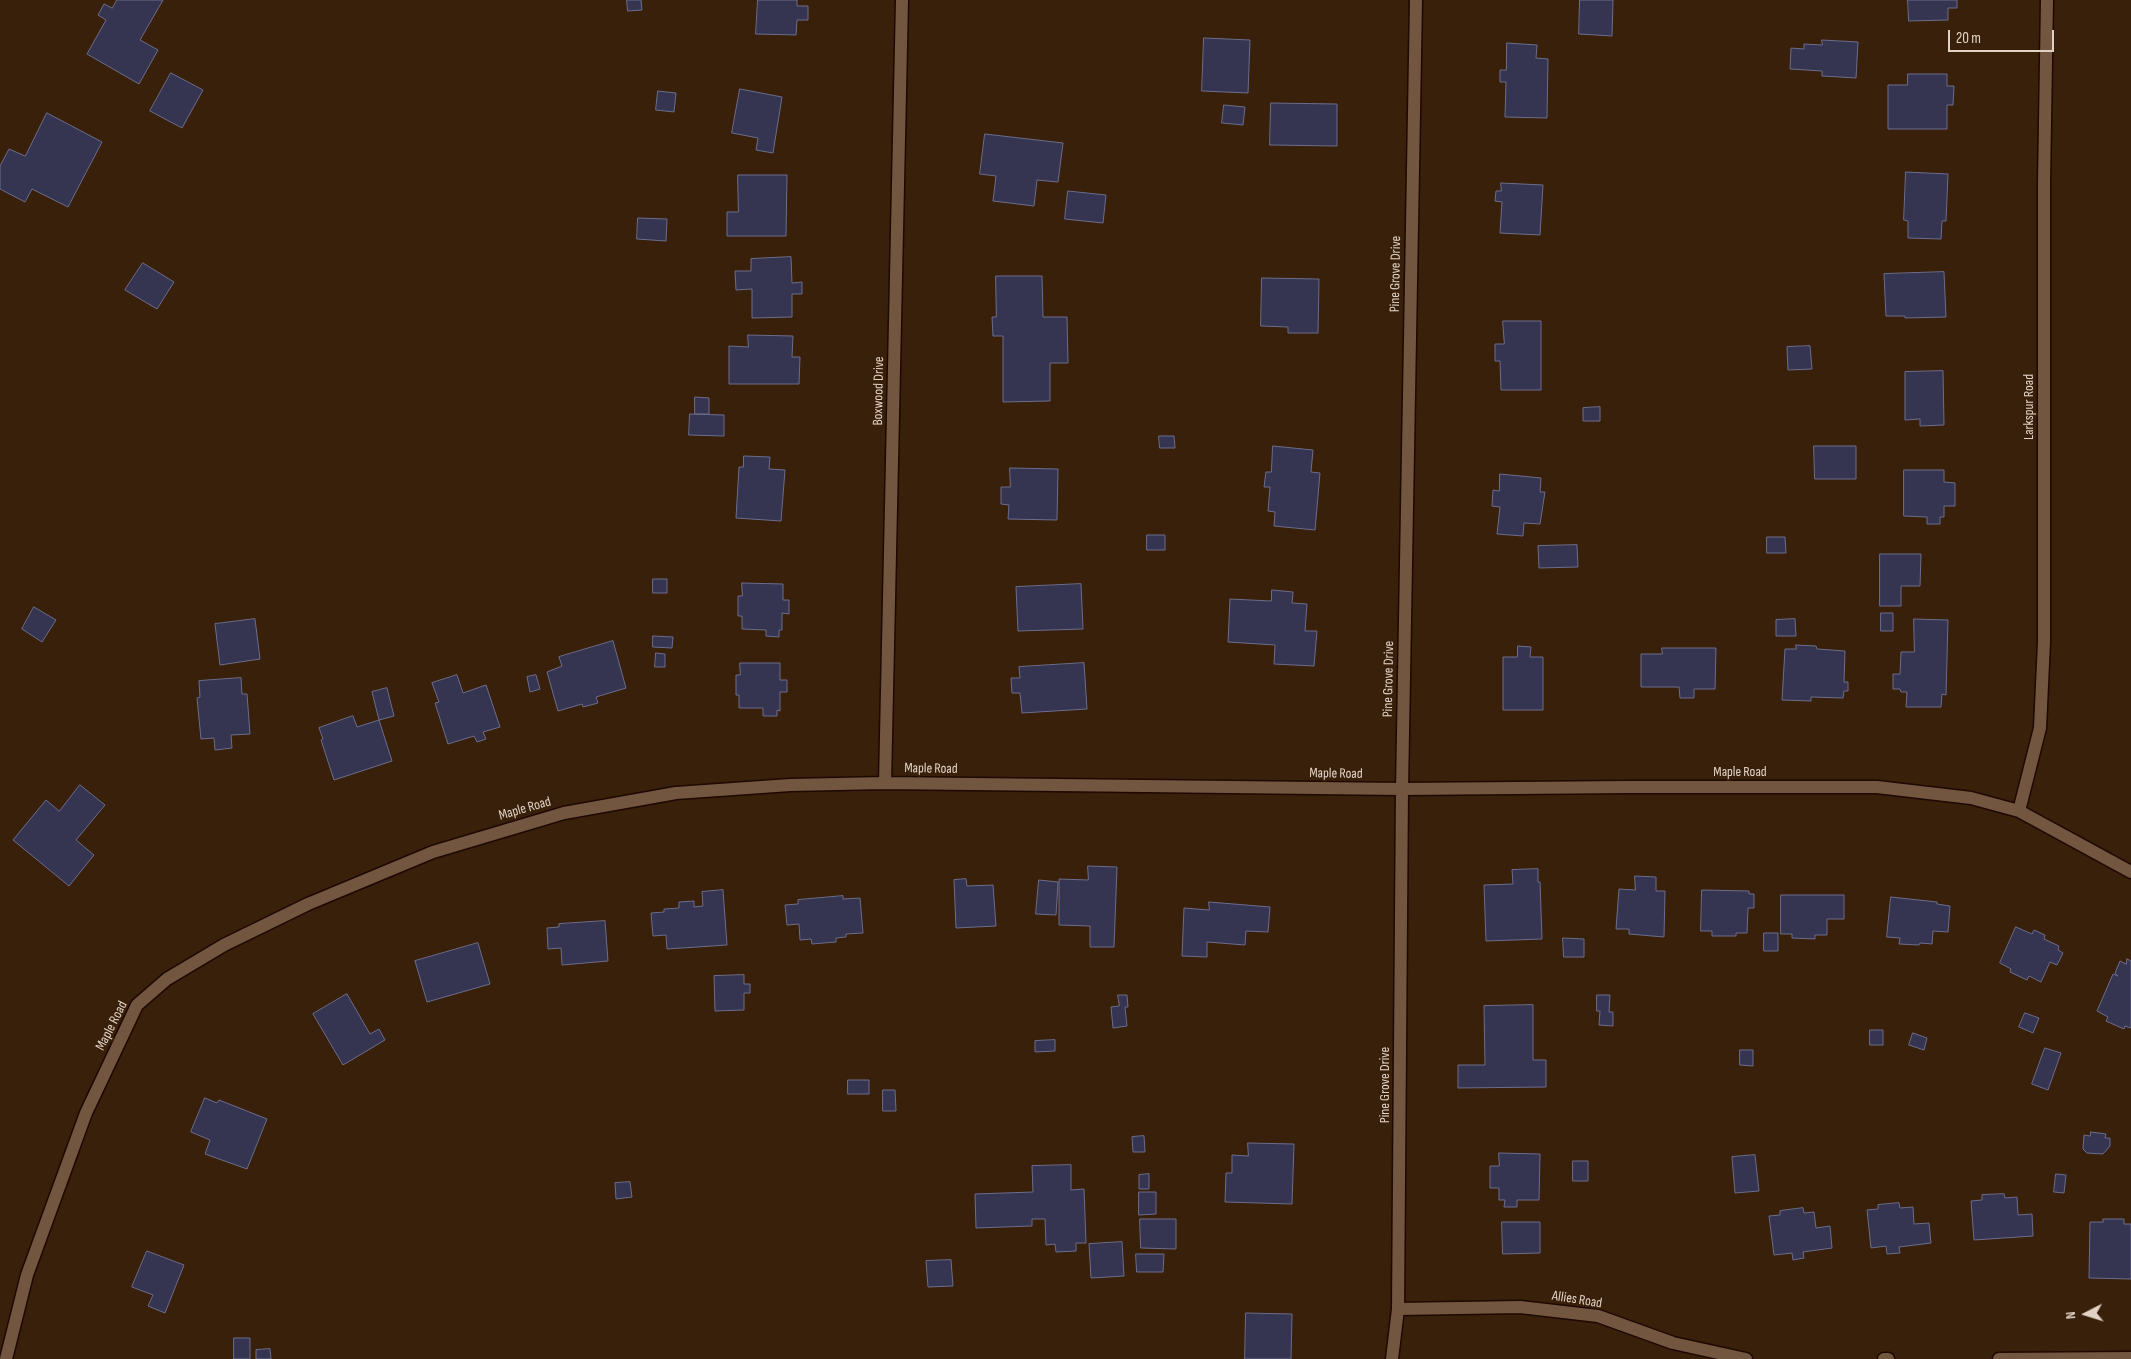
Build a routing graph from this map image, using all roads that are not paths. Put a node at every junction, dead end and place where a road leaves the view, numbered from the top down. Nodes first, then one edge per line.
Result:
1 (902, 0) edge
2 (1416, 0) edge
3 (2048, 0) edge
4 (885, 783) junction
5 (1402, 789) junction
6 (2019, 811) junction
7 (2131, 872) edge
8 (1398, 1310) junction
9 (2131, 1358) edge
10 (6, 1359) edge
11 (1392, 1359) edge
12 (1746, 1359) edge
13 (1884, 1359) edge
14 (1888, 1359) edge
15 (1999, 1359) edge
16 (2118, 1359) edge

1 - 4 street, Boxwood Drive
2 - 5 street, Pine Grove Drive
3 - 6 street, Larkspur Road
4 - 5 street, Maple Road
4 - 10 street, Maple Road
5 - 6 street, Maple Road
5 - 8 street, Pine Grove Drive
6 - 7 street, Maple Road
8 - 11 street, Pine Grove Drive
8 - 12 street, Allies Road
9 - 16 street
13 - 14 street
15 - 16 street

